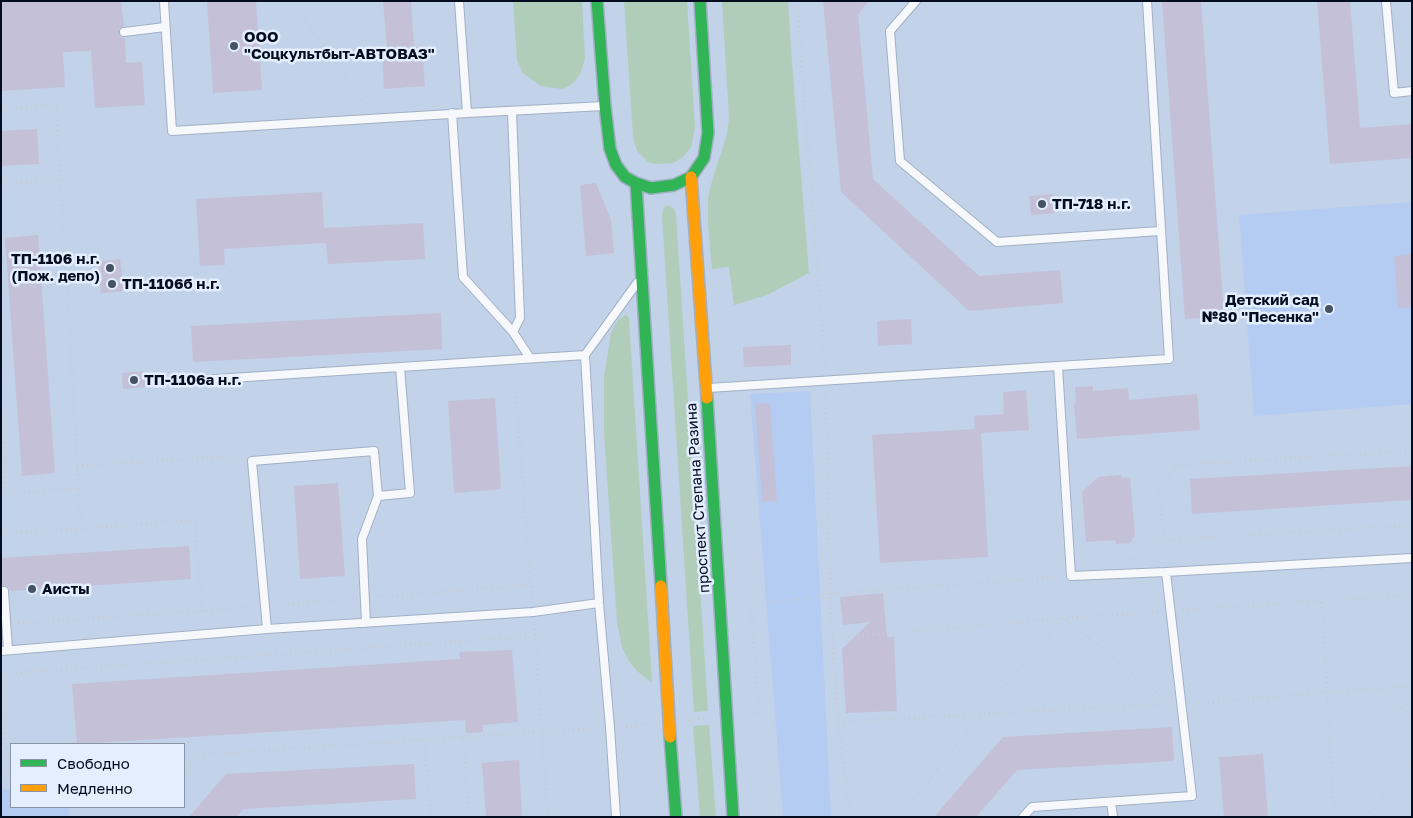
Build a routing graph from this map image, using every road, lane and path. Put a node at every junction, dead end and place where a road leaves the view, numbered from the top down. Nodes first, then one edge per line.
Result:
1 (164, 1) edge
2 (292, 1) edge
3 (459, 1) edge
4 (597, 1) edge
5 (700, 1) edge
6 (797, 1) edge
7 (916, 1) edge
8 (1147, 1) edge
9 (1386, 1) edge
10 (165, 27) junction
11 (124, 32) dead end
12 (1412, 91) edge
13 (604, 106) junction
14 (1, 109) edge
15 (512, 111) junction
16 (467, 112) junction
17 (452, 113) junction
18 (375, 118) junction
19 (691, 178) junction
20 (60, 180) junction
21 (1, 183) edge
22 (636, 183) junction
23 (1160, 231) junction
24 (642, 275) junction
25 (514, 332) junction
26 (585, 355) junction
27 (530, 358) junction
28 (513, 359) junction
29 (1058, 366) junction
30 (400, 367) junction
31 (185, 381) dead end
32 (826, 382) junction
33 (706, 388) junction
34 (1, 412) edge
35 (1412, 450) edge
36 (252, 461) junction
37 (77, 466) junction
38 (79, 488) junction
39 (378, 496) junction
40 (81, 529) junction
41 (1, 533) edge
42 (1165, 540) dead end
43 (1412, 558) edge
44 (1166, 572) junction
45 (531, 585) junction
46 (4, 591) dead end
47 (830, 594) junction
48 (1412, 595) edge
49 (365, 598) junction
50 (1322, 602) junction
51 (599, 604) junction
52 (264, 606) junction
53 (202, 611) junction
54 (1171, 611) junction
55 (533, 612) junction
56 (1064, 618) junction
57 (366, 623) junction
58 (6, 624) junction
59 (267, 629) junction
60 (535, 636) junction
61 (833, 638) junction
62 (5, 650) edge
63 (1, 676) edge
64 (1412, 686) edge
65 (1377, 688) junction
66 (1327, 692) junction
67 (1182, 704) junction
68 (981, 714) junction
69 (727, 716) junction
70 (1412, 718) edge
71 (669, 722) junction
72 (838, 722) junction
73 (610, 727) junction
74 (542, 731) junction
75 (464, 737) junction
76 (424, 740) junction
77 (200, 755) junction
78 (185, 756) edge
79 (1412, 763) edge
80 (1, 769) edge
81 (10, 769) edge
82 (185, 773) edge
83 (1111, 802) junction
84 (431, 817) edge
85 (469, 817) edge
86 (548, 817) edge
87 (616, 817) edge
88 (676, 817) edge
89 (733, 817) edge
90 (850, 817) edge
91 (900, 817) edge
92 (1023, 817) edge
93 (1112, 817) edge
94 (1334, 817) edge
95 (1366, 817) edge

1 - 10 lane
2 - 18 path
3 - 16 lane
4 - 13 main road
5 - 19 main road
6 - 32 path
7 - 23 lane
8 - 23 lane
9 - 12 lane
10 - 11 lane
10 - 18 lane
13 - 15 lane
13 - 22 main road
14 - 20 path
15 - 16 lane
15 - 25 lane
16 - 17 lane
17 - 18 lane
17 - 25 lane
19 - 22 main road
19 - 33 main road, проспект Степана Разина
20 - 21 path
20 - 37 path
22 - 24 main road
23 - 29 lane
24 - 26 lane
24 - 71 main road
25 - 27 lane
26 - 27 lane
26 - 51 lane
27 - 28 lane
28 - 30 lane
28 - 45 path
29 - 32 lane
29 - 44 lane
30 - 31 lane
30 - 39 lane
32 - 33 lane
32 - 47 path
33 - 69 main road, проспект Степана Разина
34 - 38 path
35 - 42 path
36 - 37 path
36 - 39 lane
36 - 52 lane
37 - 38 path
38 - 40 path
39 - 49 lane
40 - 41 path
40 - 53 path
43 - 44 lane
44 - 54 lane
45 - 49 path
45 - 55 path
46 - 58 lane
47 - 61 path
47 - 69 path
48 - 50 path
49 - 52 path
49 - 57 lane
50 - 54 path
50 - 66 path
51 - 55 lane
51 - 73 lane
52 - 53 path
52 - 59 lane
53 - 58 path
54 - 56 path
54 - 67 lane
55 - 57 lane
55 - 60 path
56 - 61 path
56 - 68 path
56 - 68 path
57 - 59 lane
58 - 62 lane
59 - 62 lane
60 - 63 path
60 - 74 path
61 - 72 path
63 - 81 path
64 - 65 path
65 - 66 path
65 - 70 path
66 - 67 path
66 - 94 path
67 - 83 lane
68 - 72 path
68 - 91 path
69 - 71 path
69 - 89 main road, проспект Степана Разина
71 - 73 path
71 - 88 main road
72 - 90 path
73 - 74 path
73 - 87 lane
74 - 75 path
74 - 86 path
75 - 76 path
75 - 85 path
76 - 77 path
76 - 84 path
77 - 78 path
77 - 82 path
79 - 95 path
80 - 81 path
83 - 92 lane
83 - 93 lane

